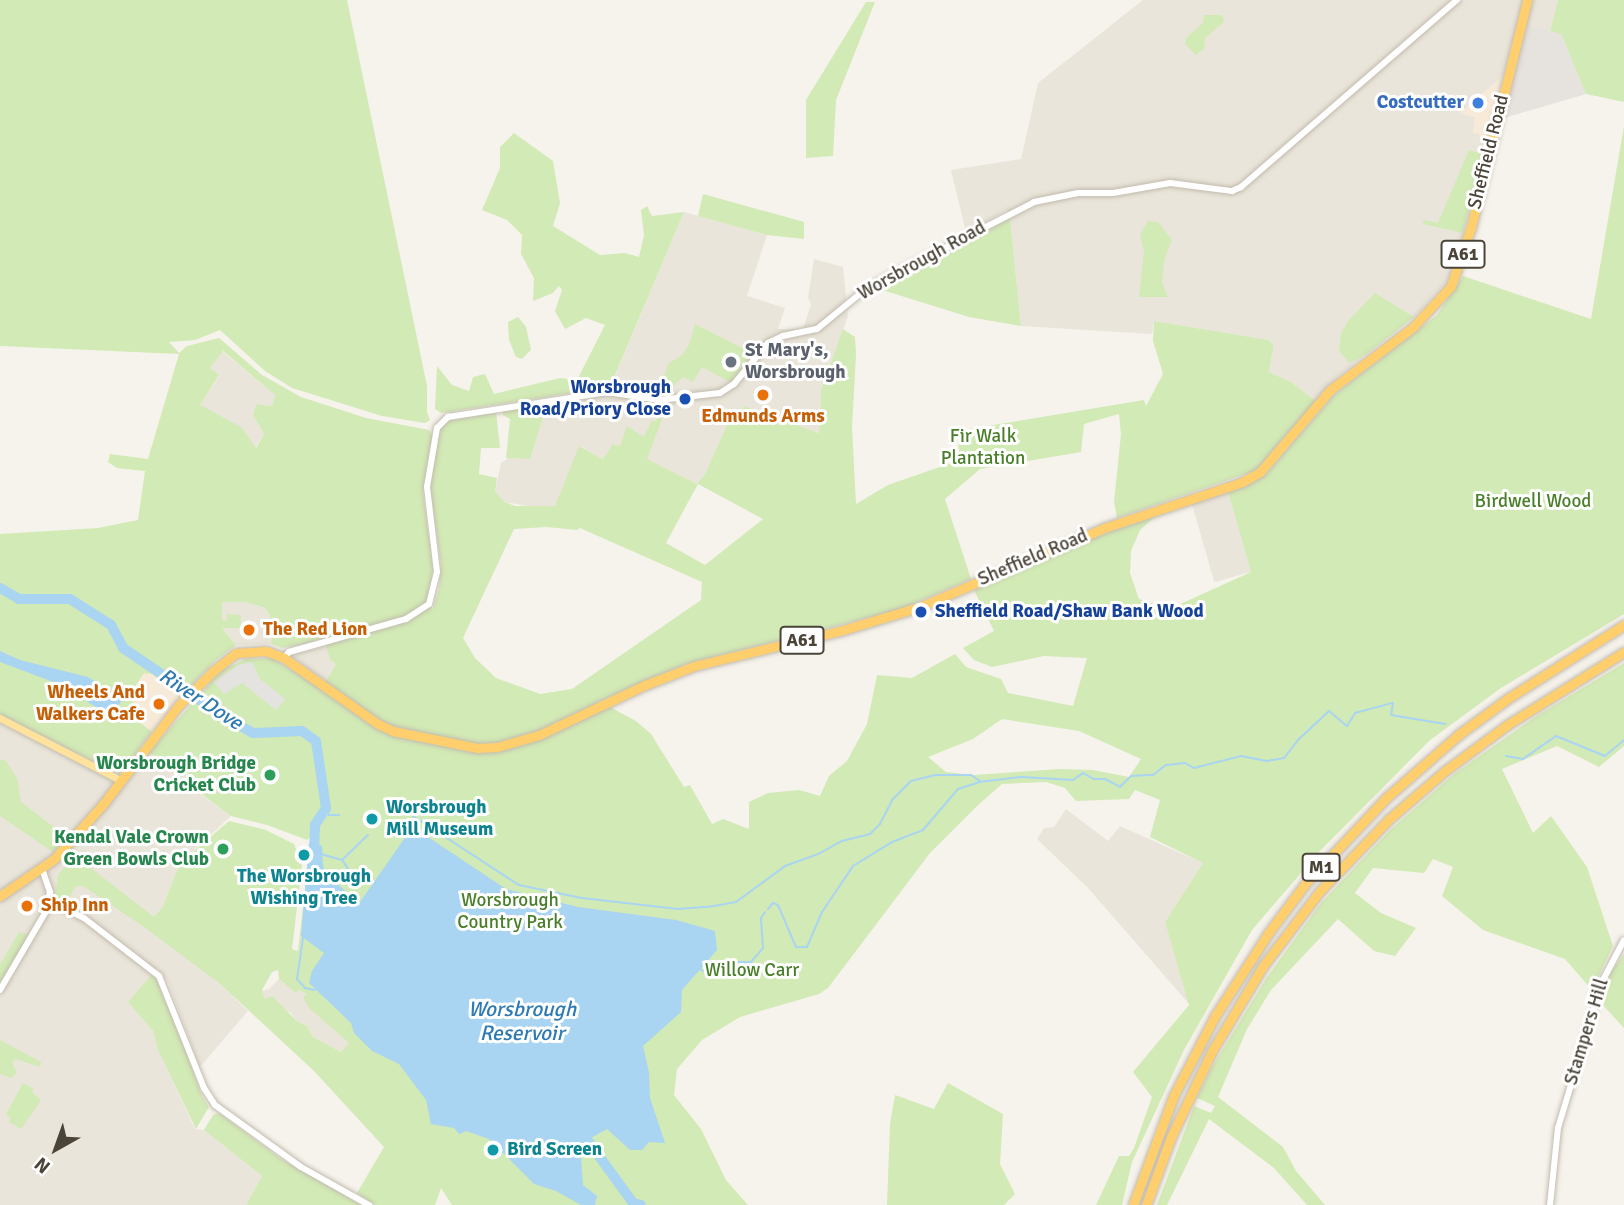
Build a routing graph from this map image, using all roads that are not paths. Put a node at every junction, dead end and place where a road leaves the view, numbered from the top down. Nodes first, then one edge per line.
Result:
1 (1457, 0) edge
2 (1527, 0) edge
3 (1624, 625) edge
4 (1624, 652) edge
5 (284, 657) junction
6 (0, 718) edge
7 (122, 781) junction
8 (42, 869) junction
9 (0, 896) edge
10 (49, 901) junction
11 (1624, 940) edge
12 (0, 990) edge
13 (369, 1205) edge
14 (1133, 1205) edge
15 (1146, 1205) edge
16 (1550, 1205) edge

1 - 5 street, Worsbrough Road
2 - 5 highway, Sheffield Road / A61
3 - 14 highway, M1
4 - 15 highway, M1
5 - 7 highway, A61
6 - 7 main road
7 - 8 highway, A61
8 - 9 highway, A61
8 - 10 street
10 - 12 street
10 - 13 street
11 - 16 street, Stampers Hill

